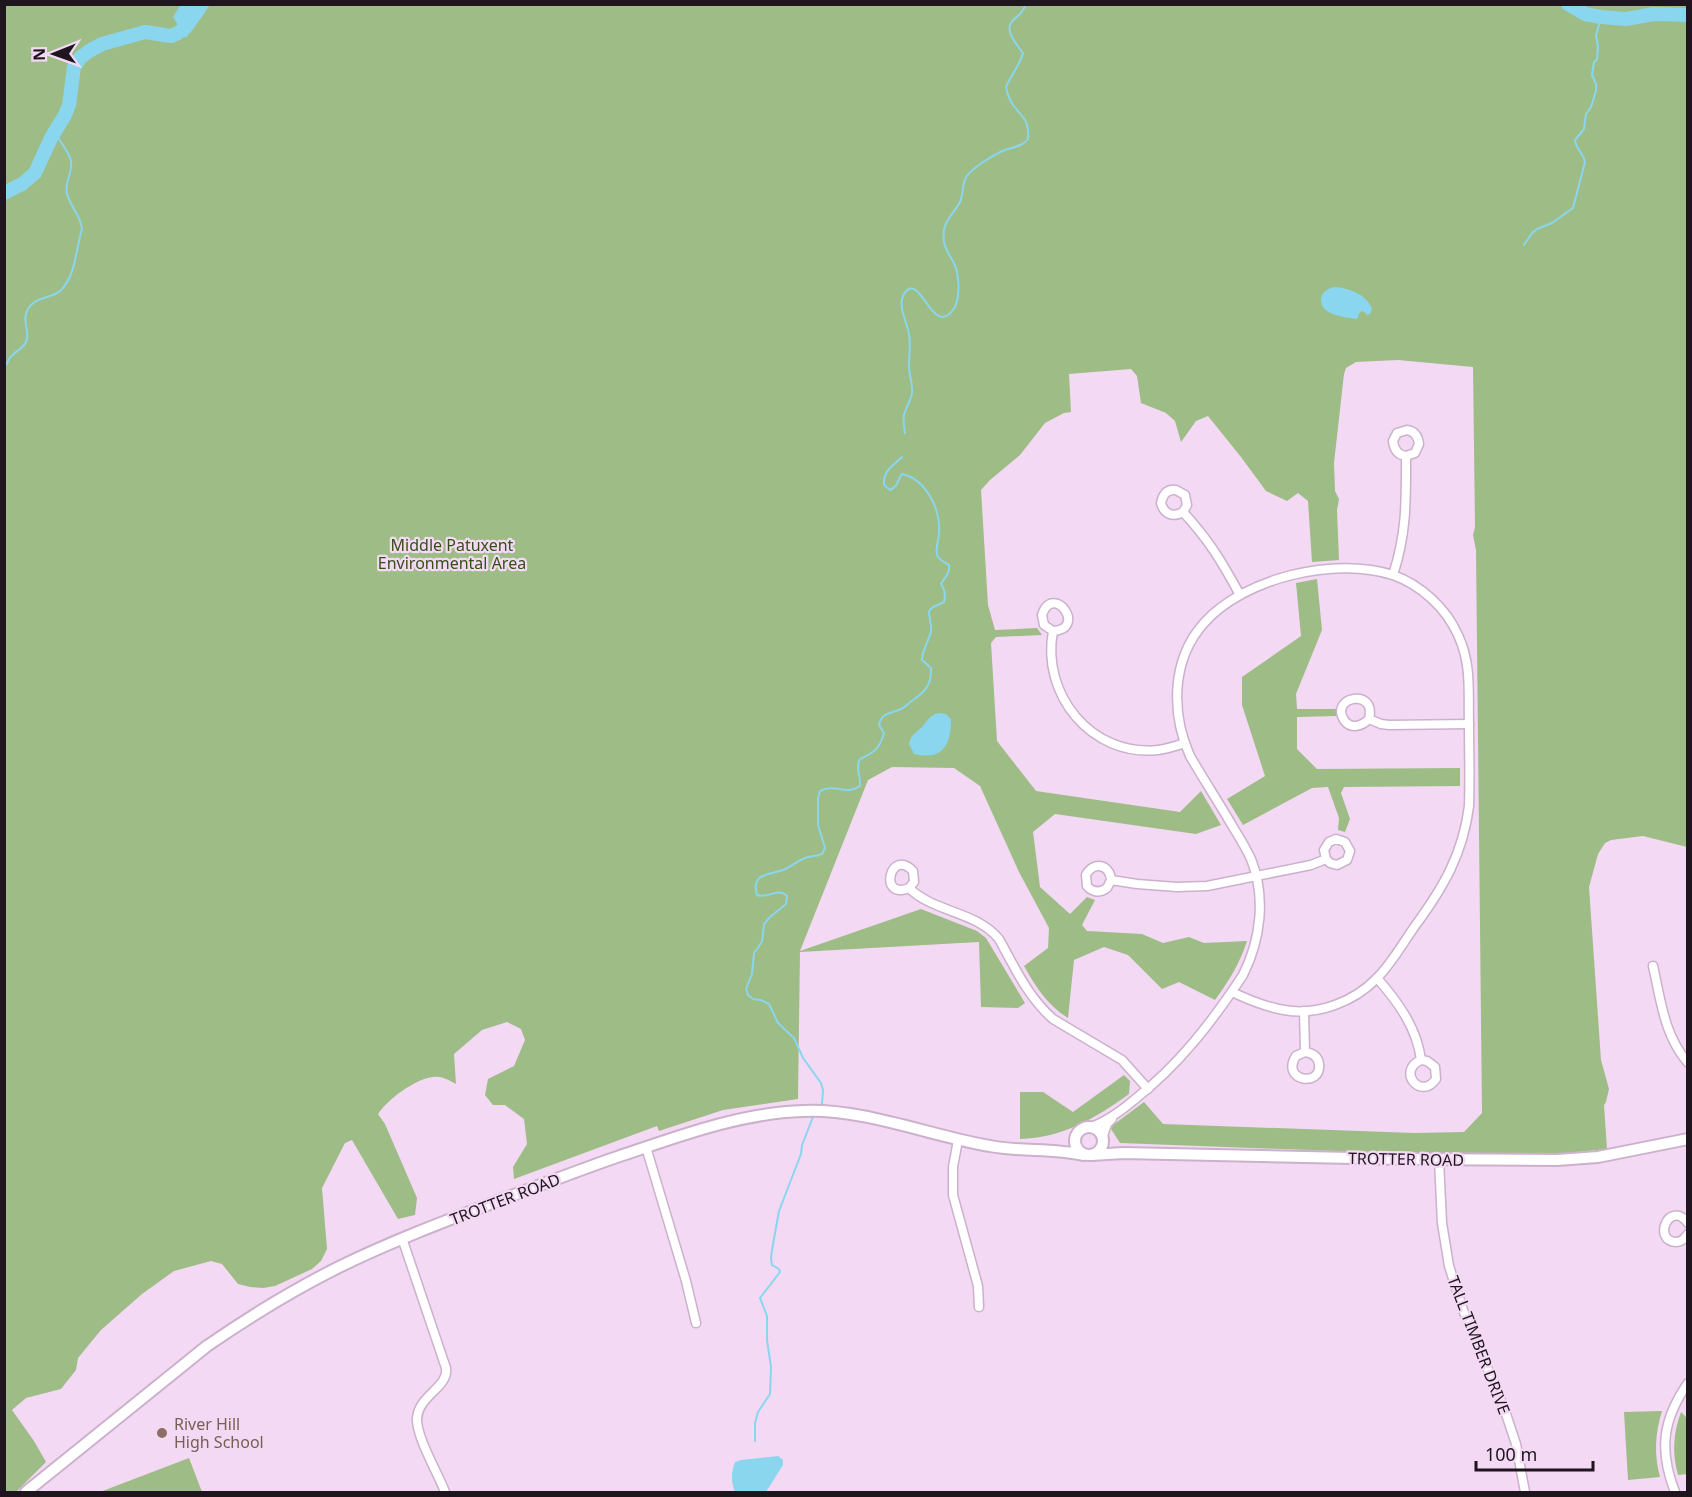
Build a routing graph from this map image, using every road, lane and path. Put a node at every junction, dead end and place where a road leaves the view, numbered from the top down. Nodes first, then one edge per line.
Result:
1 (1406, 456) dead end
2 (1183, 512) dead end
3 (1394, 575) junction
4 (1240, 595) junction
5 (1053, 631) dead end
6 (1368, 719) dead end
7 (1469, 724) junction
8 (1185, 743) junction
9 (1326, 859) dead end
10 (1256, 875) junction
11 (1111, 880) dead end
12 (909, 888) dead end
13 (1653, 966) dead end
14 (1377, 978) junction
15 (1232, 992) junction
16 (1305, 1011) junction
17 (1305, 1052) dead end
18 (1421, 1060) dead end
19 (1688, 1063) edge
20 (1148, 1089) junction
21 (1114, 1116) junction
22 (1091, 1127) junction
23 (1076, 1135) junction
24 (1103, 1137) junction
25 (1688, 1139) edge
26 (958, 1140) junction
27 (646, 1147) junction
28 (1053, 1150) junction
29 (1123, 1153) junction
30 (1088, 1155) junction
31 (1439, 1160) junction
32 (1688, 1223) edge
33 (1688, 1234) edge
34 (402, 1239) junction
35 (979, 1307) dead end
36 (696, 1323) dead end
37 (1688, 1383) edge
38 (26, 1492) edge
39 (445, 1492) edge
40 (1525, 1492) edge
41 (1675, 1492) edge

1 - 3 street
2 - 4 street
3 - 4 street
3 - 7 street
4 - 8 street
5 - 8 street
6 - 7 street
7 - 14 street
8 - 10 street
9 - 10 street
10 - 11 street
10 - 15 street
12 - 20 street
13 - 19 street
14 - 16 street
14 - 18 street
15 - 16 street
15 - 20 street
16 - 17 street
20 - 21 street
21 - 22 street
21 - 24 street
22 - 23 street
22 - 24 street
23 - 28 street
23 - 30 street
24 - 29 street
24 - 30 street
25 - 31 street, TROTTER ROAD
26 - 27 street, TROTTER ROAD
26 - 28 street, TROTTER ROAD
26 - 35 street
27 - 34 street, TROTTER ROAD
27 - 36 street
28 - 30 street, TROTTER ROAD
29 - 30 street, TROTTER ROAD
29 - 31 street, TROTTER ROAD
31 - 40 street, TALL TIMBER DRIVE
32 - 33 street
34 - 38 street, TROTTER ROAD
34 - 39 street
37 - 41 street

